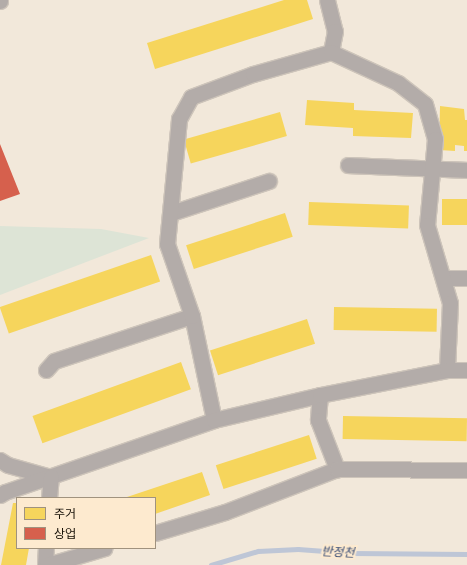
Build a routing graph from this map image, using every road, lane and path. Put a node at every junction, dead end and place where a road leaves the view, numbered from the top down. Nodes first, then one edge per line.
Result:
1 (327, 0) edge
2 (332, 52) junction
3 (348, 165) dead end
4 (432, 169) junction
5 (467, 170) edge
6 (269, 181) dead end
7 (171, 213) junction
8 (443, 278) junction
9 (467, 278) edge
10 (192, 316) junction
11 (46, 370) dead end
12 (447, 370) junction
13 (467, 370) edge
14 (320, 395) junction
15 (214, 420) junction
16 (0, 460) edge
17 (337, 469) junction
18 (467, 470) edge
19 (51, 477) junction
20 (0, 495) edge
21 (49, 497) edge
22 (156, 533) edge
23 (46, 549) edge
24 (102, 549) edge
25 (46, 565) edge

1 - 2 lane
2 - 4 lane
2 - 7 lane
3 - 4 lane
4 - 5 lane
4 - 8 lane
6 - 7 lane
7 - 10 lane
8 - 9 lane
8 - 12 lane
10 - 11 lane
10 - 15 lane
12 - 13 lane
12 - 14 lane
14 - 15 lane
14 - 17 lane
15 - 19 lane
16 - 19 lane
17 - 18 lane
17 - 22 lane
19 - 20 lane
19 - 21 lane
23 - 25 lane
24 - 25 lane

